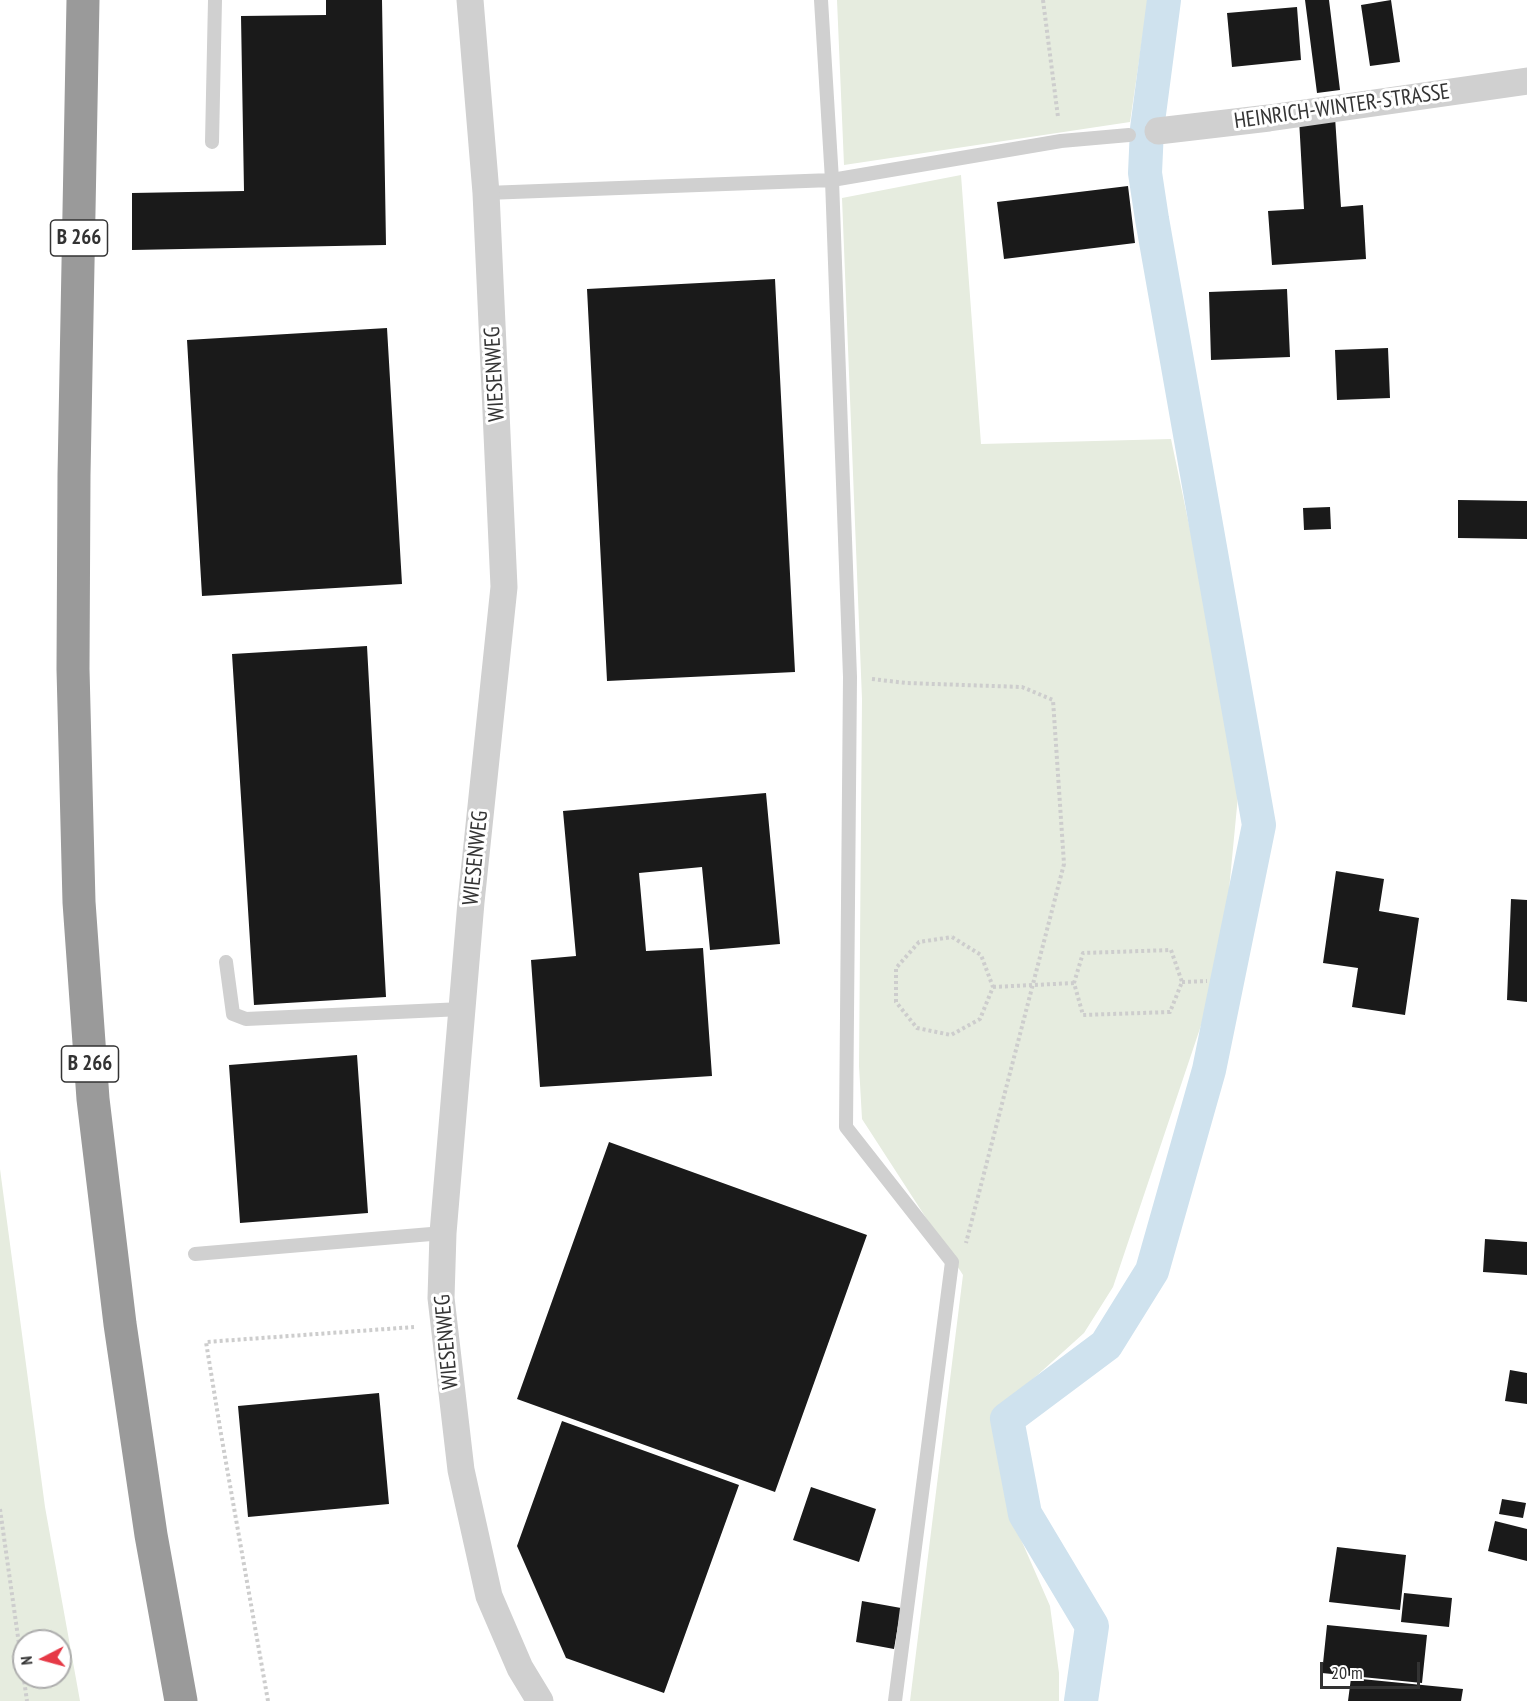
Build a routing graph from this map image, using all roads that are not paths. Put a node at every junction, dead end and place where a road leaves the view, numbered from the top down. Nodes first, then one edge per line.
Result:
1 (83, 0) edge
2 (215, 0) edge
3 (470, 0) edge
4 (821, 0) edge
5 (1527, 81) edge
6 (1158, 131) dead end
7 (1129, 135) dead end
8 (212, 142) dead end
9 (832, 180) junction
10 (486, 193) junction
11 (226, 962) dead end
12 (462, 1009) junction
13 (443, 1233) junction
14 (195, 1254) dead end
15 (181, 1701) edge
16 (540, 1701) edge
17 (895, 1701) edge

1 - 15 highway, B 266
2 - 8 lane
3 - 10 street, WIESENWEG
4 - 9 lane
5 - 6 street, HEINRICH-WINTER-STRASSE
7 - 9 lane
9 - 10 lane
9 - 17 lane
10 - 12 street, WIESENWEG
11 - 12 lane
12 - 13 street, WIESENWEG
13 - 14 lane
13 - 16 street, WIESENWEG

